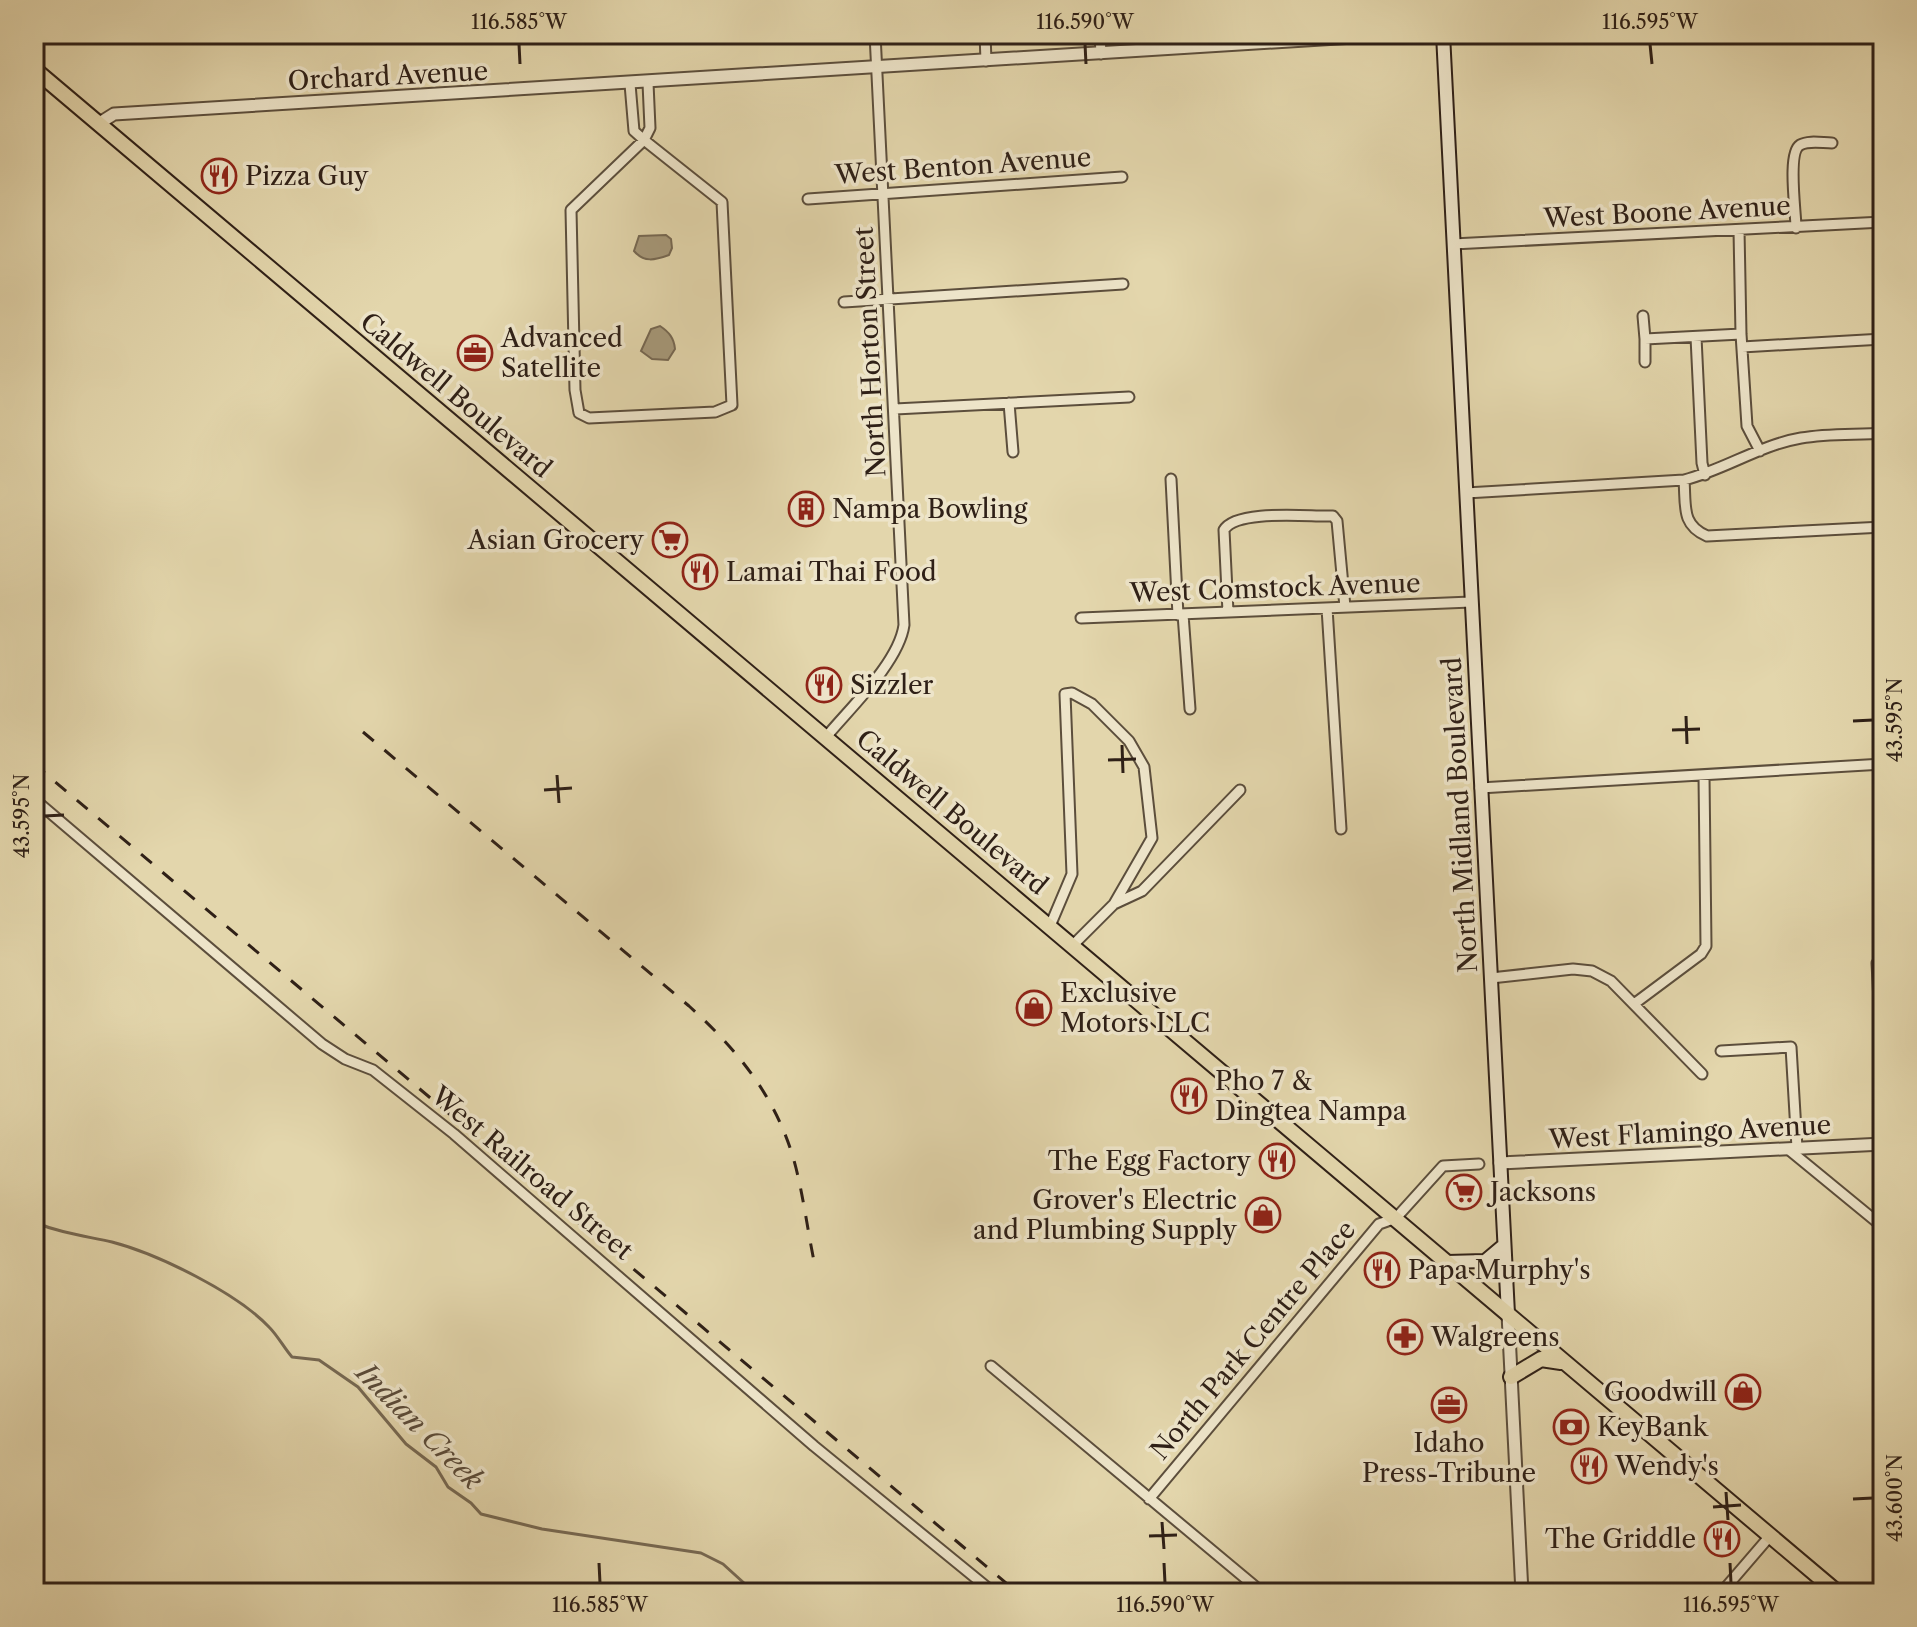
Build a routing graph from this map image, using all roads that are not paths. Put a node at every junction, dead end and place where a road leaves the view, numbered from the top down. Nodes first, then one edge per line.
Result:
1 (875, 34) edge
2 (985, 34) edge
3 (1100, 34) edge
4 (1402, 34) edge
5 (1443, 34) edge
6 (1101, 54) junction
7 (986, 61) junction
8 (877, 68) junction
9 (34, 69) edge
10 (648, 83) junction
11 (630, 84) junction
12 (98, 124) junction
13 (644, 140) junction
14 (1832, 143) dead end
15 (1122, 177) dead end
16 (883, 192) junction
17 (808, 199) dead end
18 (1883, 222) edge
19 (1796, 228) junction
20 (1739, 230) junction
21 (1453, 244) junction
22 (1123, 284) dead end
23 (889, 299) junction
24 (844, 302) dead end
25 (1643, 316) dead end
26 (1741, 334) junction
27 (1696, 337) junction
28 (1645, 339) junction
29 (1883, 339) edge
30 (1742, 347) junction
31 (1645, 362) dead end
32 (1129, 397) dead end
33 (1009, 403) junction
34 (895, 409) junction
35 (1883, 433) edge
36 (1760, 451) junction
37 (1013, 452) dead end
38 (1705, 475) junction
39 (1171, 479) dead end
40 (1684, 480) junction
41 (1466, 493) junction
42 (1883, 527) edge
43 (1471, 602) junction
44 (1345, 607) junction
45 (1327, 608) junction
46 (1228, 612) junction
47 (1181, 614) junction
48 (1081, 618) dead end
49 (1190, 709) dead end
50 (826, 737) junction
51 (1883, 764) edge
52 (1704, 776) junction
53 (1480, 788) junction
54 (1240, 790) dead end
55 (34, 799) edge
56 (1341, 829) dead end
57 (1114, 904) junction
58 (1050, 926) junction
59 (1073, 945) junction
60 (1877, 963) dead end
61 (1491, 978) junction
62 (1634, 1004) junction
63 (1721, 1051) dead end
64 (1702, 1074) dead end
65 (1883, 1078) edge
66 (1883, 1144) edge
67 (1792, 1148) junction
68 (1500, 1163) junction
69 (1479, 1164) dead end
70 (1396, 1218) junction
71 (1883, 1227) edge
72 (1504, 1245) junction
73 (1447, 1262) junction
74 (1508, 1314) junction
75 (1562, 1362) junction
76 (991, 1366) dead end
77 (1511, 1377) junction
78 (1149, 1499) junction
79 (1770, 1536) junction
80 (994, 1593) edge
81 (1263, 1593) edge
82 (1522, 1593) edge
83 (1721, 1593) edge
84 (1838, 1593) edge

1 - 8 street, North Horton Street
2 - 7 street
3 - 6 street
4 - 6 street, Orchard Avenue
5 - 21 main road, North Midland Boulevard
6 - 7 street, Orchard Avenue
7 - 8 street, Orchard Avenue
8 - 10 street, Orchard Avenue
8 - 16 street, North Horton Street
9 - 12 main road, Caldwell Boulevard
10 - 11 street, Orchard Avenue
10 - 13 street
11 - 12 street, Orchard Avenue
11 - 13 street
12 - 50 main road, Caldwell Boulevard
13 - 13 street
14 - 19 street
15 - 16 street, West Benton Avenue
16 - 17 street, West Benton Avenue
16 - 23 street, North Horton Street
18 - 19 street, West Boone Avenue
19 - 20 street, West Boone Avenue
20 - 21 street, West Boone Avenue
20 - 26 street
21 - 41 main road, North Midland Boulevard
22 - 23 street
23 - 24 street
23 - 34 street, North Horton Street
25 - 28 street
26 - 27 street
26 - 30 street
27 - 28 street
27 - 38 street
28 - 31 street
29 - 30 street
30 - 36 street
32 - 33 street
33 - 34 street
33 - 37 street
34 - 50 street, North Horton Street
35 - 36 street
36 - 38 street
38 - 40 street
39 - 47 street
40 - 41 street
40 - 42 street
41 - 43 main road, North Midland Boulevard
43 - 44 street, West Comstock Avenue
43 - 53 main road, North Midland Boulevard
44 - 45 street, West Comstock Avenue
44 - 46 street
45 - 46 street, West Comstock Avenue
45 - 56 street
46 - 47 street, West Comstock Avenue
47 - 48 street, West Comstock Avenue
47 - 49 street
50 - 58 main road, Caldwell Boulevard
51 - 52 street
52 - 53 street
52 - 62 street
53 - 61 main road, North Midland Boulevard
54 - 57 street
55 - 80 street, West Railroad Street
57 - 58 street
57 - 59 street
58 - 59 main road, Caldwell Boulevard
59 - 70 main road, Caldwell Boulevard
60 - 65 street
61 - 62 street
61 - 68 main road, North Midland Boulevard
62 - 64 street
63 - 67 street
66 - 67 street, West Flamingo Avenue
67 - 68 street, West Flamingo Avenue
67 - 71 street
68 - 72 main road, North Midland Boulevard
69 - 70 street, North Park Centre Place
70 - 73 main road, Caldwell Boulevard
70 - 78 street, North Park Centre Place
72 - 73 main road
72 - 74 main road, North Midland Boulevard
73 - 74 main road, Caldwell Boulevard
74 - 75 main road, Caldwell Boulevard
74 - 77 street, North Midland Boulevard
75 - 77 main road
75 - 79 main road, Caldwell Boulevard
76 - 78 street
77 - 82 street, North Midland Boulevard
78 - 81 street
79 - 83 street
79 - 84 main road, Caldwell Boulevard

